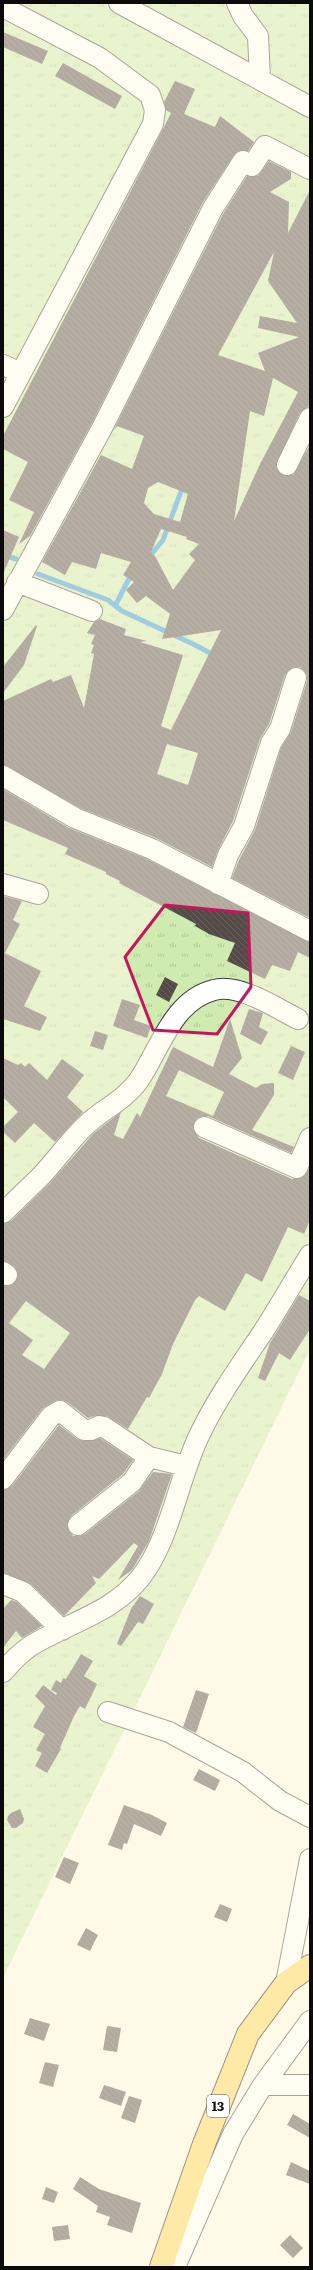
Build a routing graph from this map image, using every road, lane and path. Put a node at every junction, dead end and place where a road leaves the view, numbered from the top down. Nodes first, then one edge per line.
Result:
1 (119, 3) edge
2 (237, 3) edge
3 (3, 7) edge
4 (260, 79) junction
5 (310, 107) edge
6 (310, 169) edge
7 (3, 365) edge
8 (21, 373) junction
9 (3, 407) edge
10 (310, 418) edge
11 (287, 465) dead end
12 (17, 582) junction
13 (3, 610) edge
14 (92, 611) dead end
15 (296, 678) dead end
16 (3, 776) edge
17 (3, 884) edge
18 (218, 884) junction
19 (38, 894) dead end
20 (310, 932) edge
21 (298, 1019) dead end
22 (204, 1127) dead end
23 (310, 1138) edge
24 (3, 1213) edge
25 (310, 1255) edge
26 (148, 1457) junction
27 (186, 1466) junction
28 (3, 1479) edge
29 (78, 1525) dead end
30 (3, 1584) edge
31 (62, 1630) junction
32 (3, 1672) edge
33 (108, 1712) dead end
34 (310, 1817) edge
35 (310, 1859) edge
36 (310, 1966) edge
37 (286, 1983) junction
38 (310, 2021) edge
39 (263, 2085) junction
40 (310, 2085) edge
41 (161, 2267) edge
42 (175, 2267) edge

1 - 4 street
2 - 4 street
3 - 8 street
4 - 5 street
6 - 12 street
7 - 8 street
8 - 9 street
10 - 11 street
12 - 13 street
12 - 14 street
15 - 18 street
16 - 18 street
17 - 19 street
18 - 20 street
21 - 24 street
22 - 23 street
25 - 27 street
26 - 27 street
26 - 28 street
26 - 29 street
27 - 31 street
30 - 31 street
31 - 32 street
33 - 34 street
35 - 37 street
36 - 37 main road, 13
37 - 41 main road, 13
38 - 39 street
39 - 40 street
39 - 42 street

